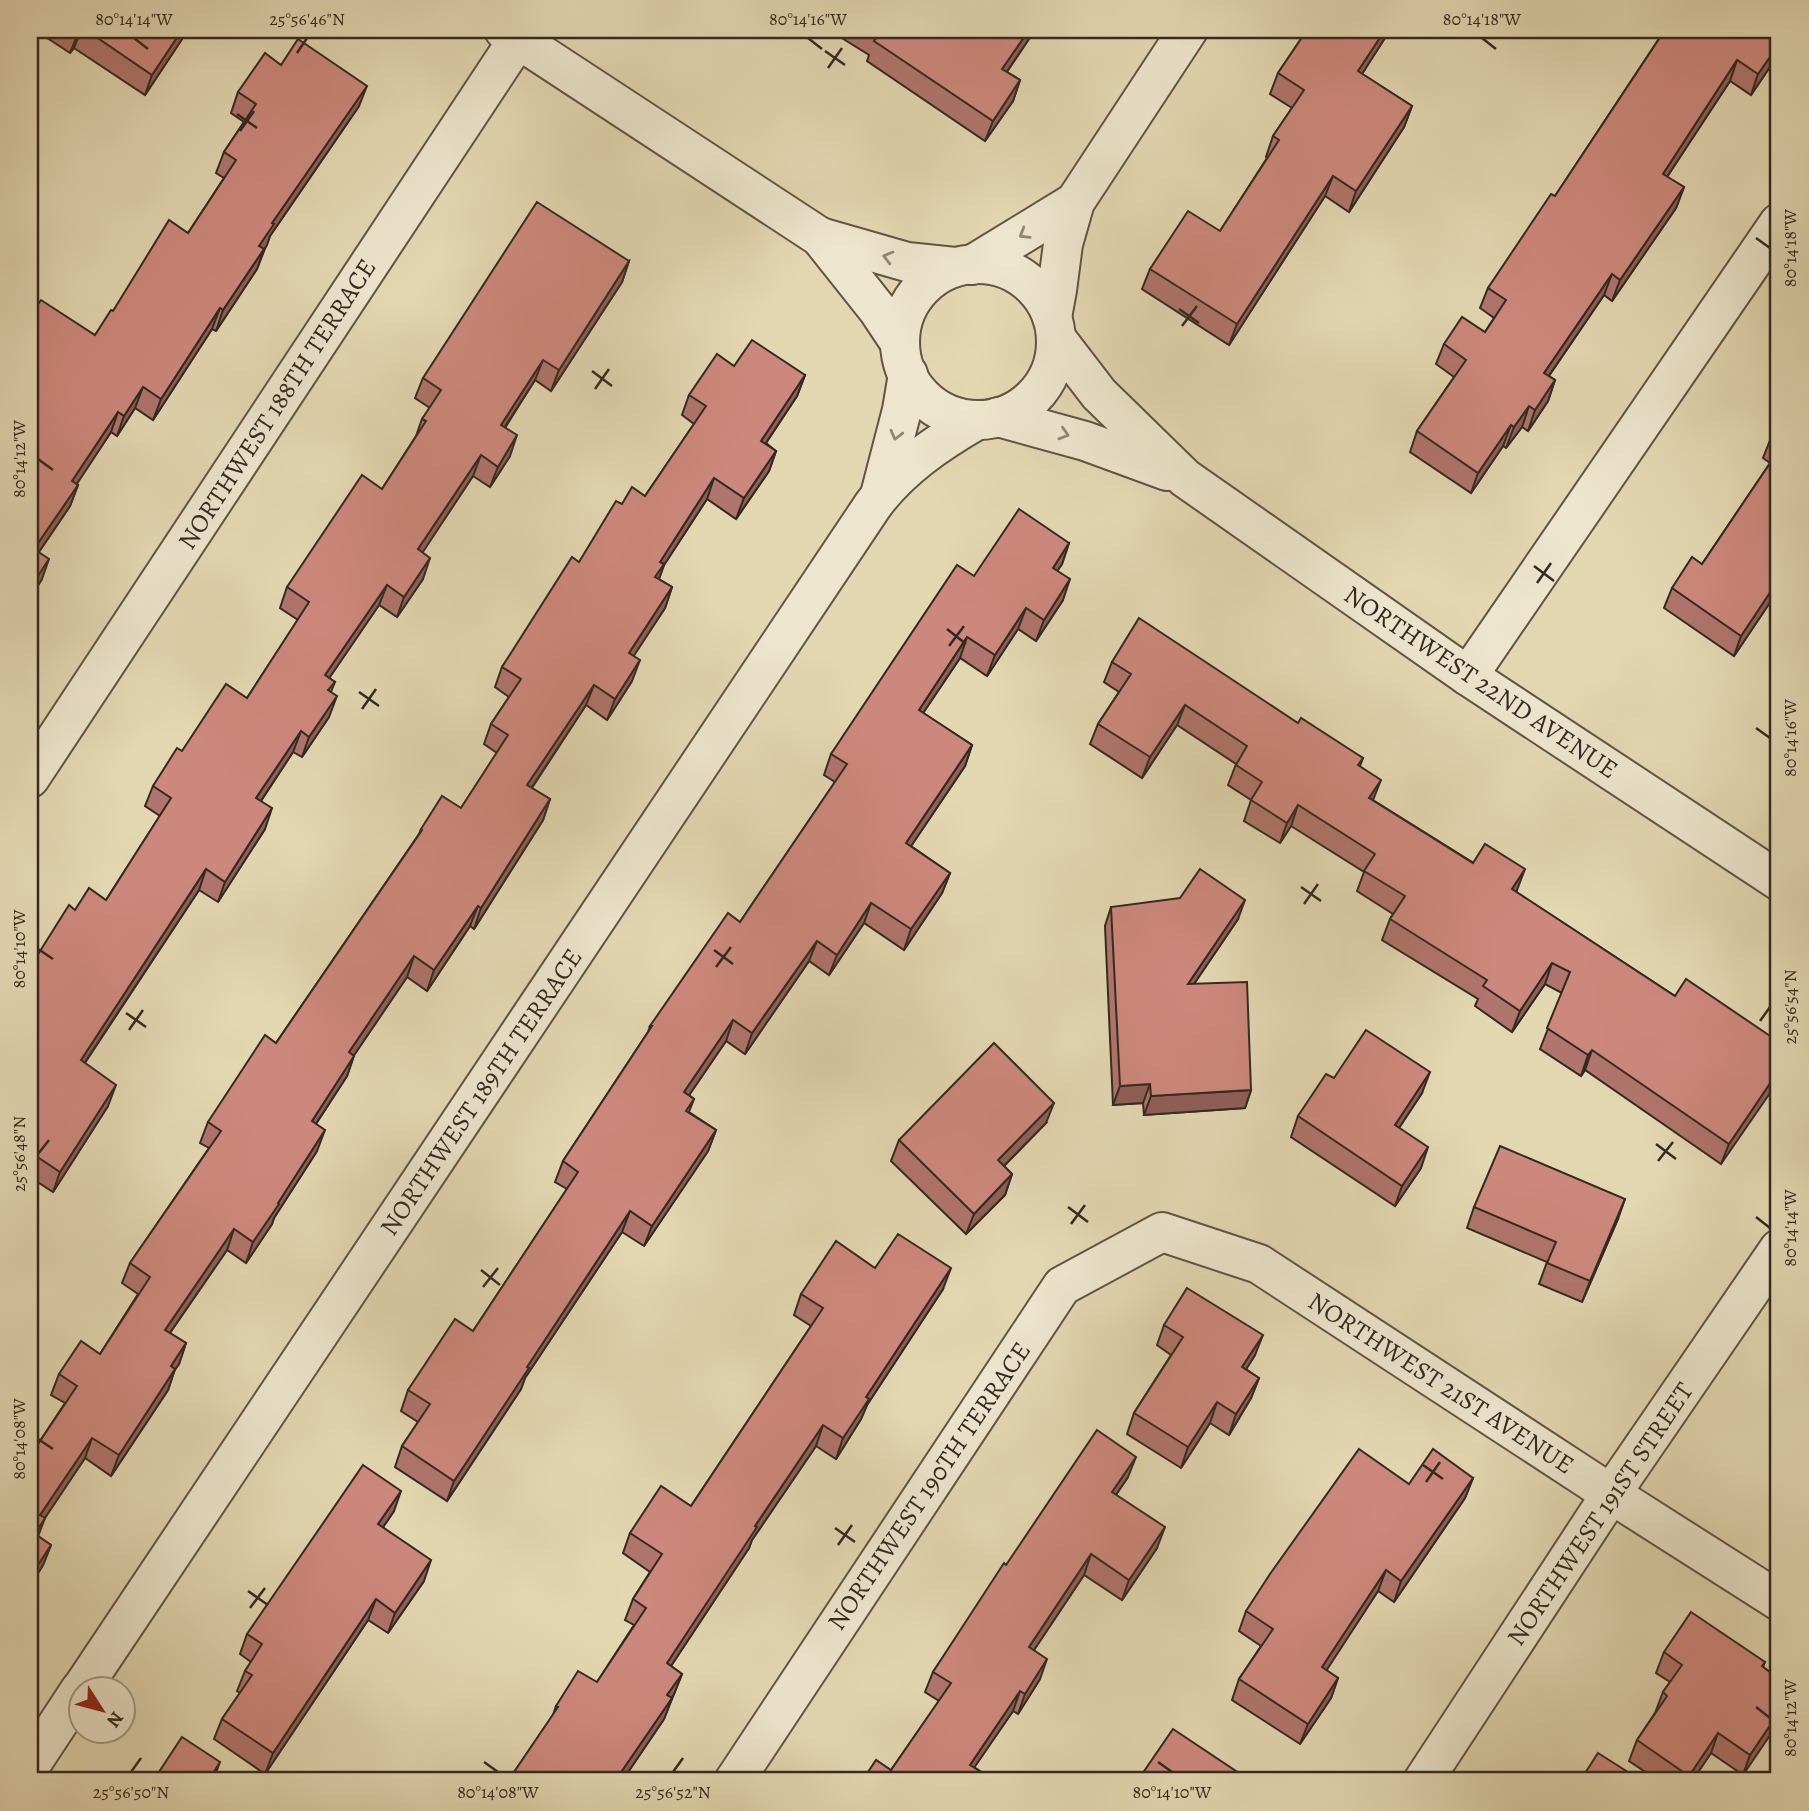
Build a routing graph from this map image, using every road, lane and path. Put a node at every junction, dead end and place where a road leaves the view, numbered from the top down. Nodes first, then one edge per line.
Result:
1 (1188, 30) edge
2 (515, 33) edge
3 (1075, 202) junction
4 (1779, 223) edge
5 (820, 237) junction
6 (963, 266) junction
7 (1054, 328) junction
8 (904, 359) junction
9 (987, 418) junction
10 (1185, 478) junction
11 (880, 495) junction
12 (1468, 676) junction
13 (30, 778) edge
14 (1779, 881) edge
15 (1162, 1232) joint
16 (1779, 1249) edge
17 (1611, 1494) junction
18 (1779, 1601) edge
19 (91, 1674) edge
20 (66, 1712) edge
21 (30, 1766) edge
22 (734, 1781) edge
23 (1423, 1781) edge

1 - 3 street
2 - 5 street
2 - 13 street, NORTHWEST 188TH TERRACE
3 -> 6 street
3 - 7 street
4 - 12 street
6 -> 5 street
5 - 8 street
6 - 7 street
6 - 8 street
7 - 9 street
7 - 10 street, NORTHWEST 22ND AVENUE
8 - 9 street
8 -> 11 street, NORTHWEST 189TH TERRACE
9 -> 10 street, NORTHWEST 22ND AVENUE
9 - 11 street, NORTHWEST 189TH TERRACE
10 - 12 street, NORTHWEST 22ND AVENUE
11 - 19 street, NORTHWEST 189TH TERRACE
12 - 14 street, NORTHWEST 22ND AVENUE
15 - 17 street, NORTHWEST 21ST AVENUE
15 - 22 street, NORTHWEST 190TH TERRACE
16 - 17 street, NORTHWEST 191ST STREET
17 - 18 street, NORTHWEST 21ST AVENUE
17 - 23 street, NORTHWEST 191ST STREET
20 - 21 street, NORTHWEST 189TH TERRACE

